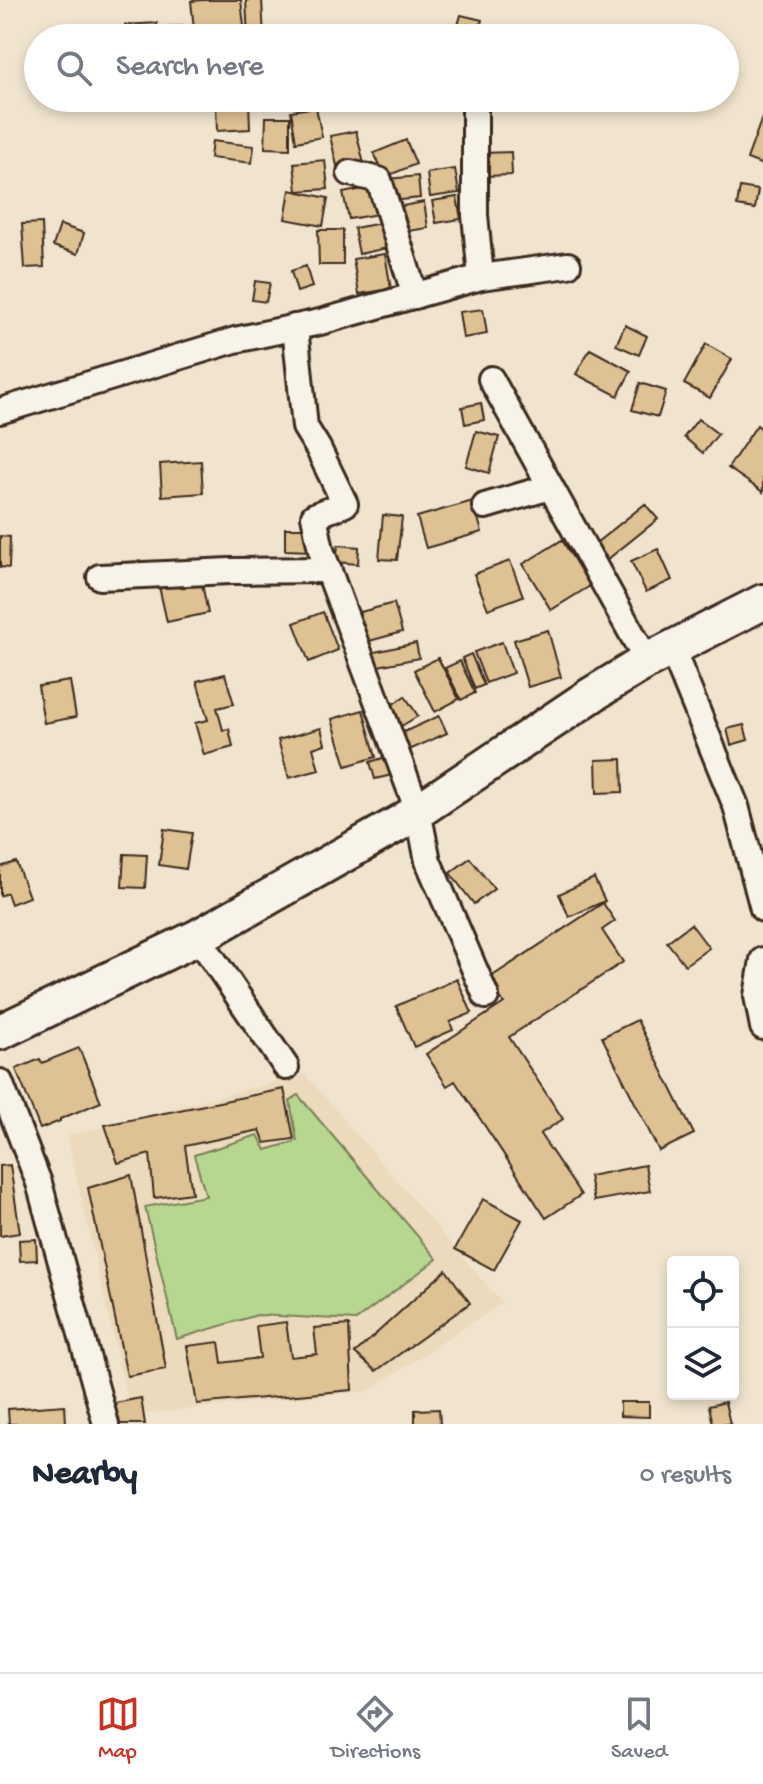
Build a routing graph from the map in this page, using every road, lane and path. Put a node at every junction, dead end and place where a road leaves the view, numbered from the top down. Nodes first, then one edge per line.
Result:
1 (475, 112) edge
2 (350, 173) dead end
3 (568, 265) dead end
4 (481, 277) junction
5 (415, 296) junction
6 (295, 327) junction
7 (491, 379) dead end
8 (0, 411) edge
9 (550, 487) junction
10 (485, 506) dead end
11 (329, 570) junction
12 (100, 577) dead end
13 (763, 602) edge
14 (659, 655) junction
15 (418, 811) junction
16 (763, 909) edge
17 (198, 937) junction
18 (763, 960) edge
19 (486, 996) dead end
20 (763, 1027) edge
21 (0, 1032) edge
22 (286, 1067) dead end
23 (0, 1082) edge
24 (106, 1424) edge

1 - 4 street
2 - 5 street
3 - 4 street
4 - 5 street
5 - 6 street
6 - 8 street
6 - 11 street
7 - 9 street
9 - 10 street
9 - 14 street
11 - 12 street
11 - 15 street
13 - 14 main road
14 - 15 main road
14 - 16 street
15 - 17 main road
15 - 19 street
17 - 21 main road
17 - 22 street
18 - 20 street
23 - 24 street

